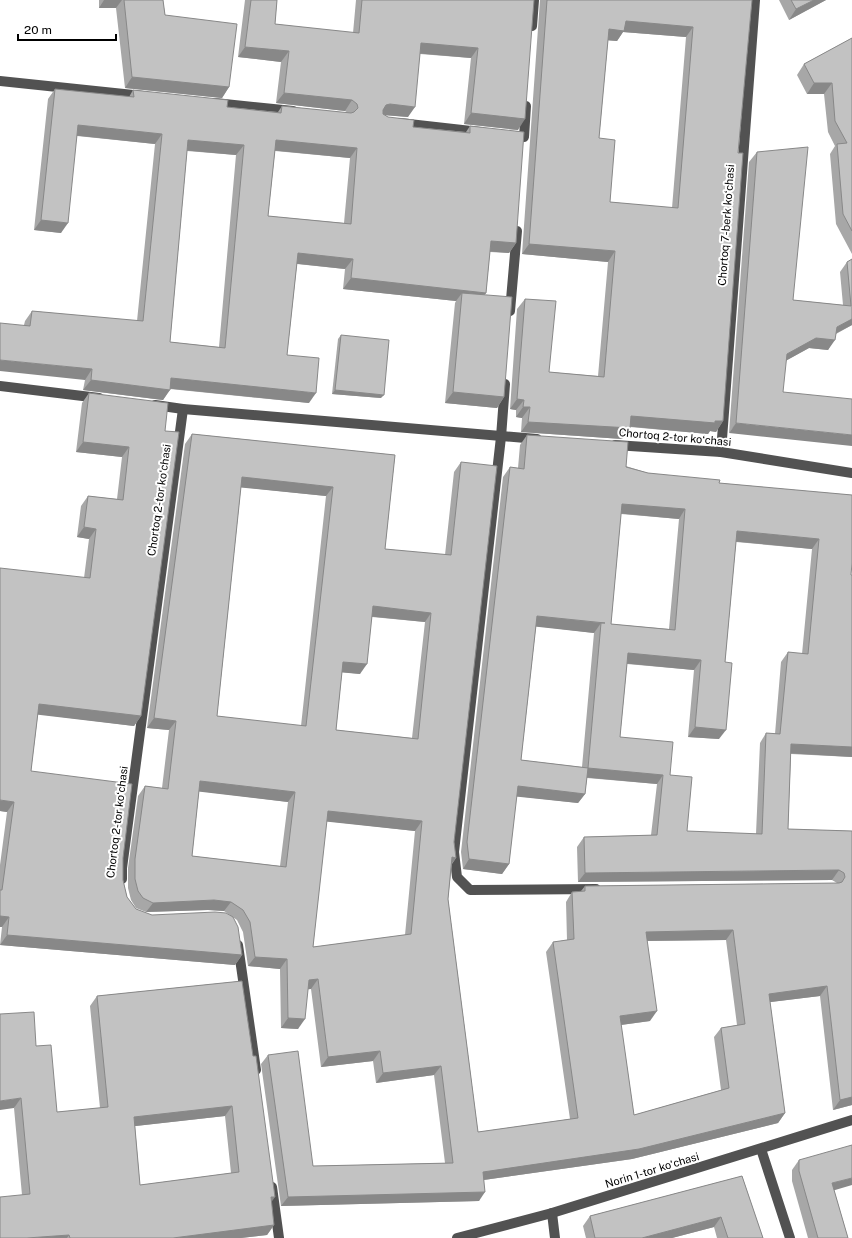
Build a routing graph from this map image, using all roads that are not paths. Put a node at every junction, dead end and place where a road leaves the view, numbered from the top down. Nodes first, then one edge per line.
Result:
1 (534, 0) edge
2 (755, 0) edge
3 (531, 38) edge
4 (0, 81) edge
5 (156, 97) edge
6 (527, 99) edge
7 (204, 102) edge
8 (305, 113) edge
9 (390, 122) edge
10 (492, 134) edge
11 (508, 136) edge
12 (517, 224) edge
13 (510, 318) edge
14 (506, 374) edge
15 (0, 386) edge
16 (107, 399) edge
17 (145, 404) edge
18 (184, 408) junction
19 (501, 436) junction
20 (548, 440) edge
21 (603, 444) edge
22 (721, 452) junction
23 (852, 473) edge
24 (122, 889) edge
25 (605, 889) edge
26 (237, 935) edge
27 (258, 1082) edge
28 (852, 1120) edge
29 (761, 1149) junction
30 (271, 1176) edge
31 (552, 1213) junction
32 (279, 1238) edge
33 (457, 1238) edge
34 (555, 1238) edge
35 (790, 1238) edge

1 - 3 street
2 - 22 street, Chortoq 7-berk koʻchasi
4 - 5 street
6 - 11 street
7 - 8 street
9 - 10 street
12 - 13 street
14 - 19 street
15 - 16 street
17 - 18 street
18 - 19 street
18 - 24 street, Chortoq 2-tor koʻchasi
19 - 20 street
19 - 25 street
21 - 22 street, Chortoq 2-tor koʻchasi
22 - 23 street, Chortoq 2-tor koʻchasi
26 - 27 street
28 - 29 street, Norin 1-tor koʻchasi
29 - 31 street, Norin 1-tor koʻchasi
29 - 35 street
30 - 32 street
31 - 33 street, Norin 1-tor koʻchasi
31 - 34 street

